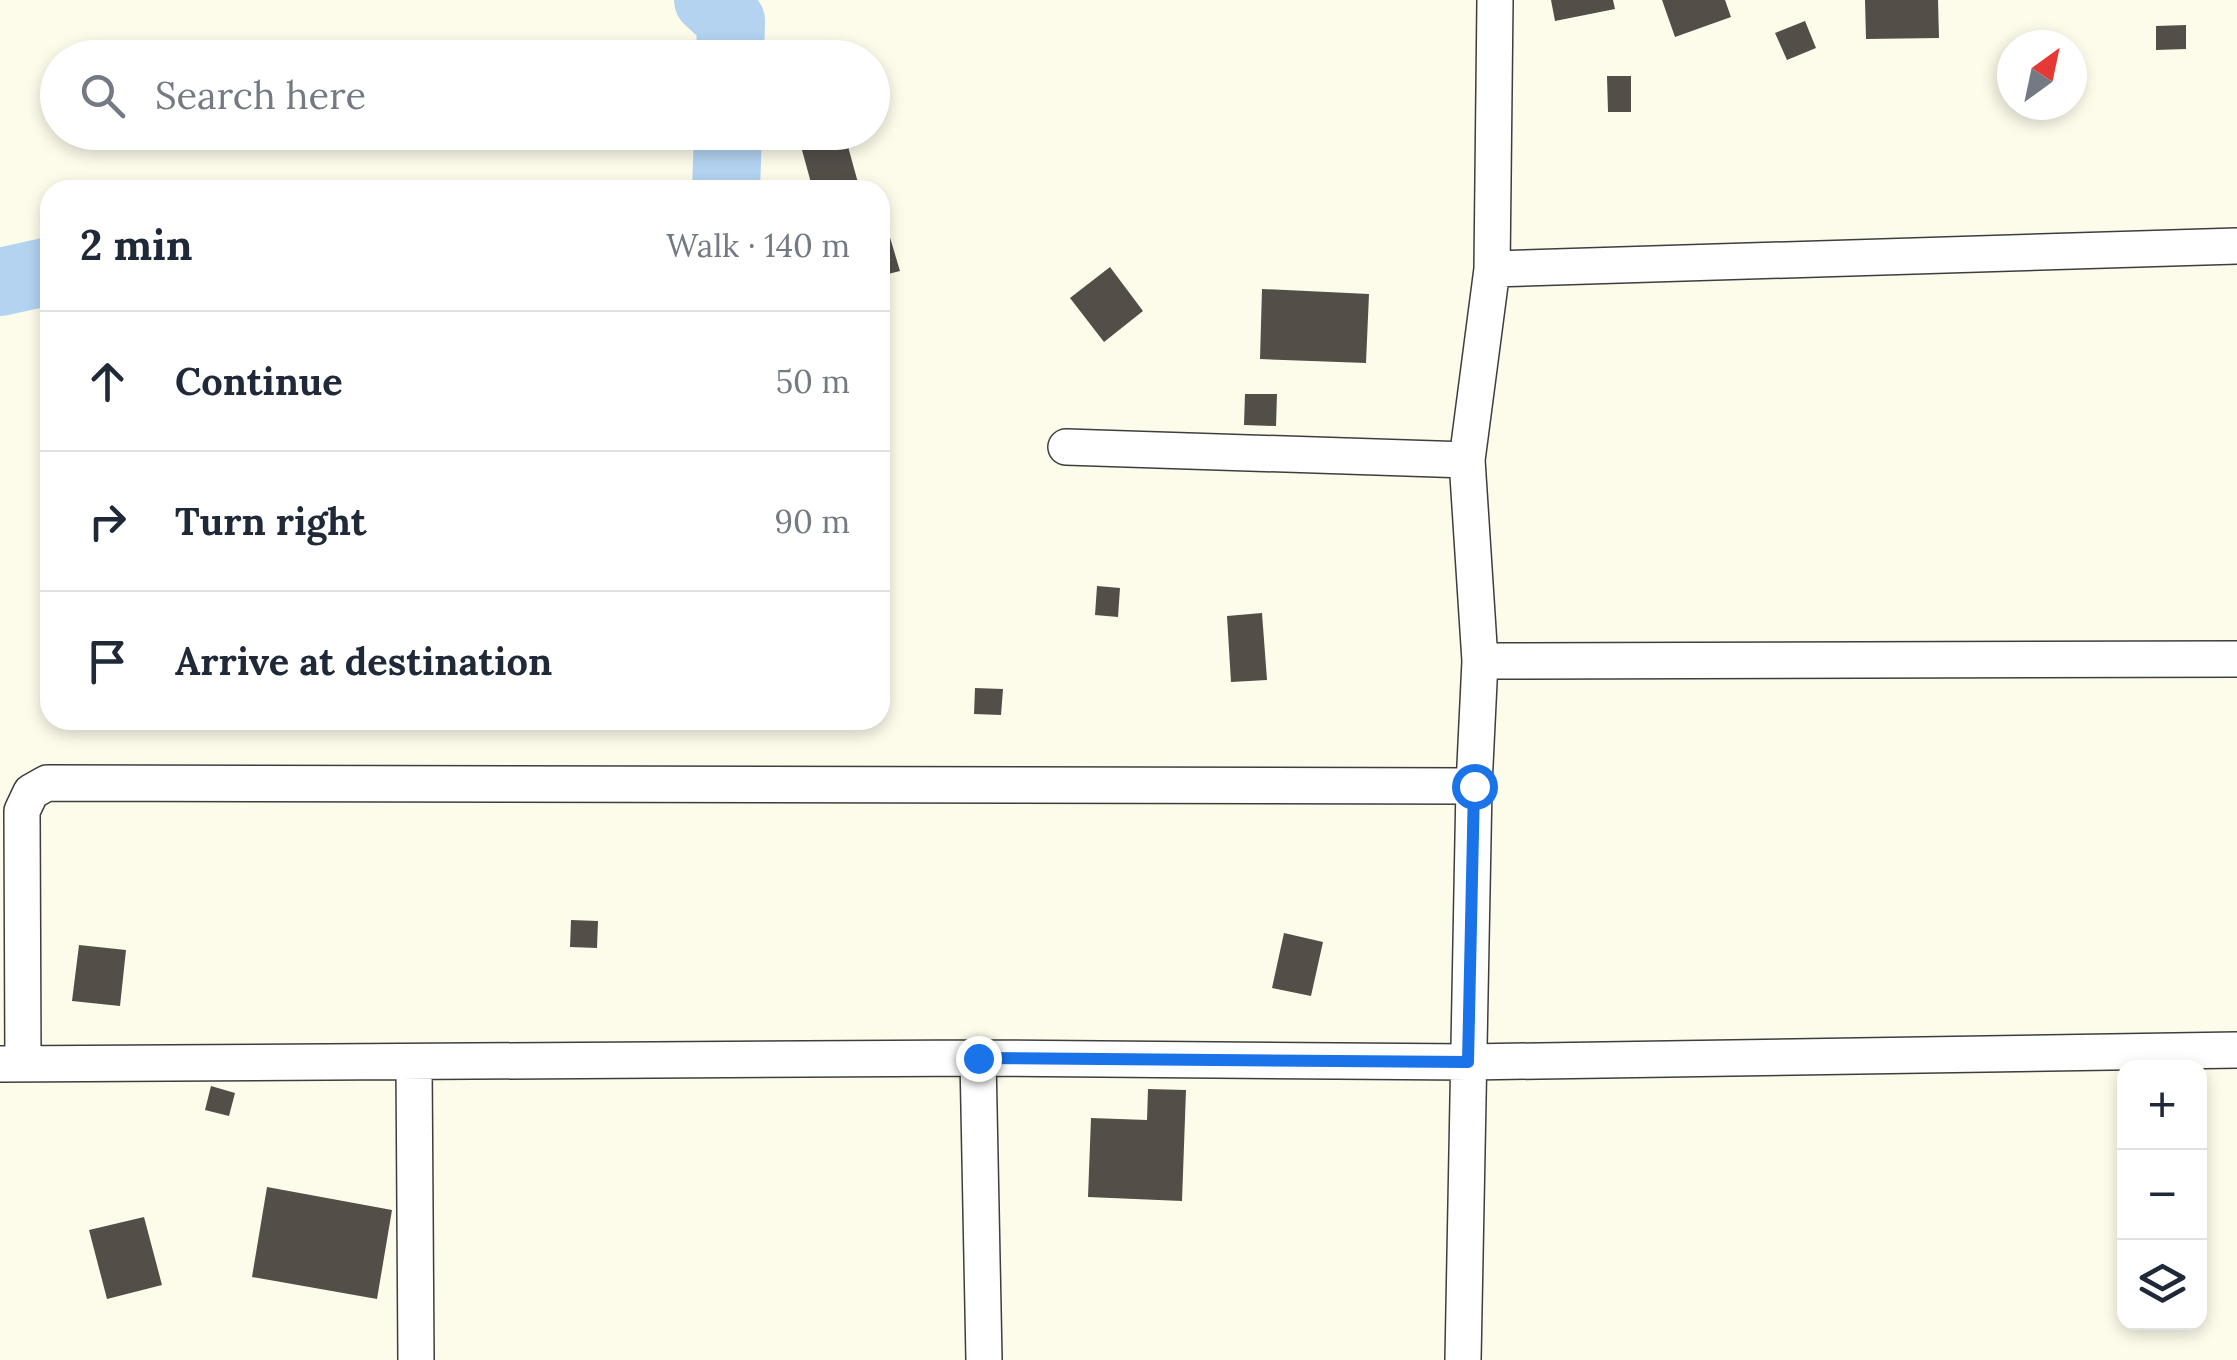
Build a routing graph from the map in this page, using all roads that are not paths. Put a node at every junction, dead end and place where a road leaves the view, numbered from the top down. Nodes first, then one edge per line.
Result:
1 (1496, 0) edge
2 (2237, 246) edge
3 (1492, 269) junction
4 (1066, 447) dead end
5 (1467, 460) junction
6 (2237, 659) edge
7 (1480, 660) junction
8 (1474, 786) junction
9 (2237, 1050) edge
10 (978, 1058) junction
11 (1468, 1062) junction
12 (414, 1063) junction
13 (12, 1064) edge
14 (416, 1360) edge
15 (984, 1360) edge
16 (1463, 1360) edge

1 - 3 street
2 - 3 street
3 - 5 street
4 - 5 street
5 - 7 street
6 - 7 street
7 - 8 street
8 - 11 street
8 - 13 street
9 - 11 street
10 - 11 street
10 - 12 street
10 - 15 street
11 - 16 street
12 - 13 street
12 - 14 street

